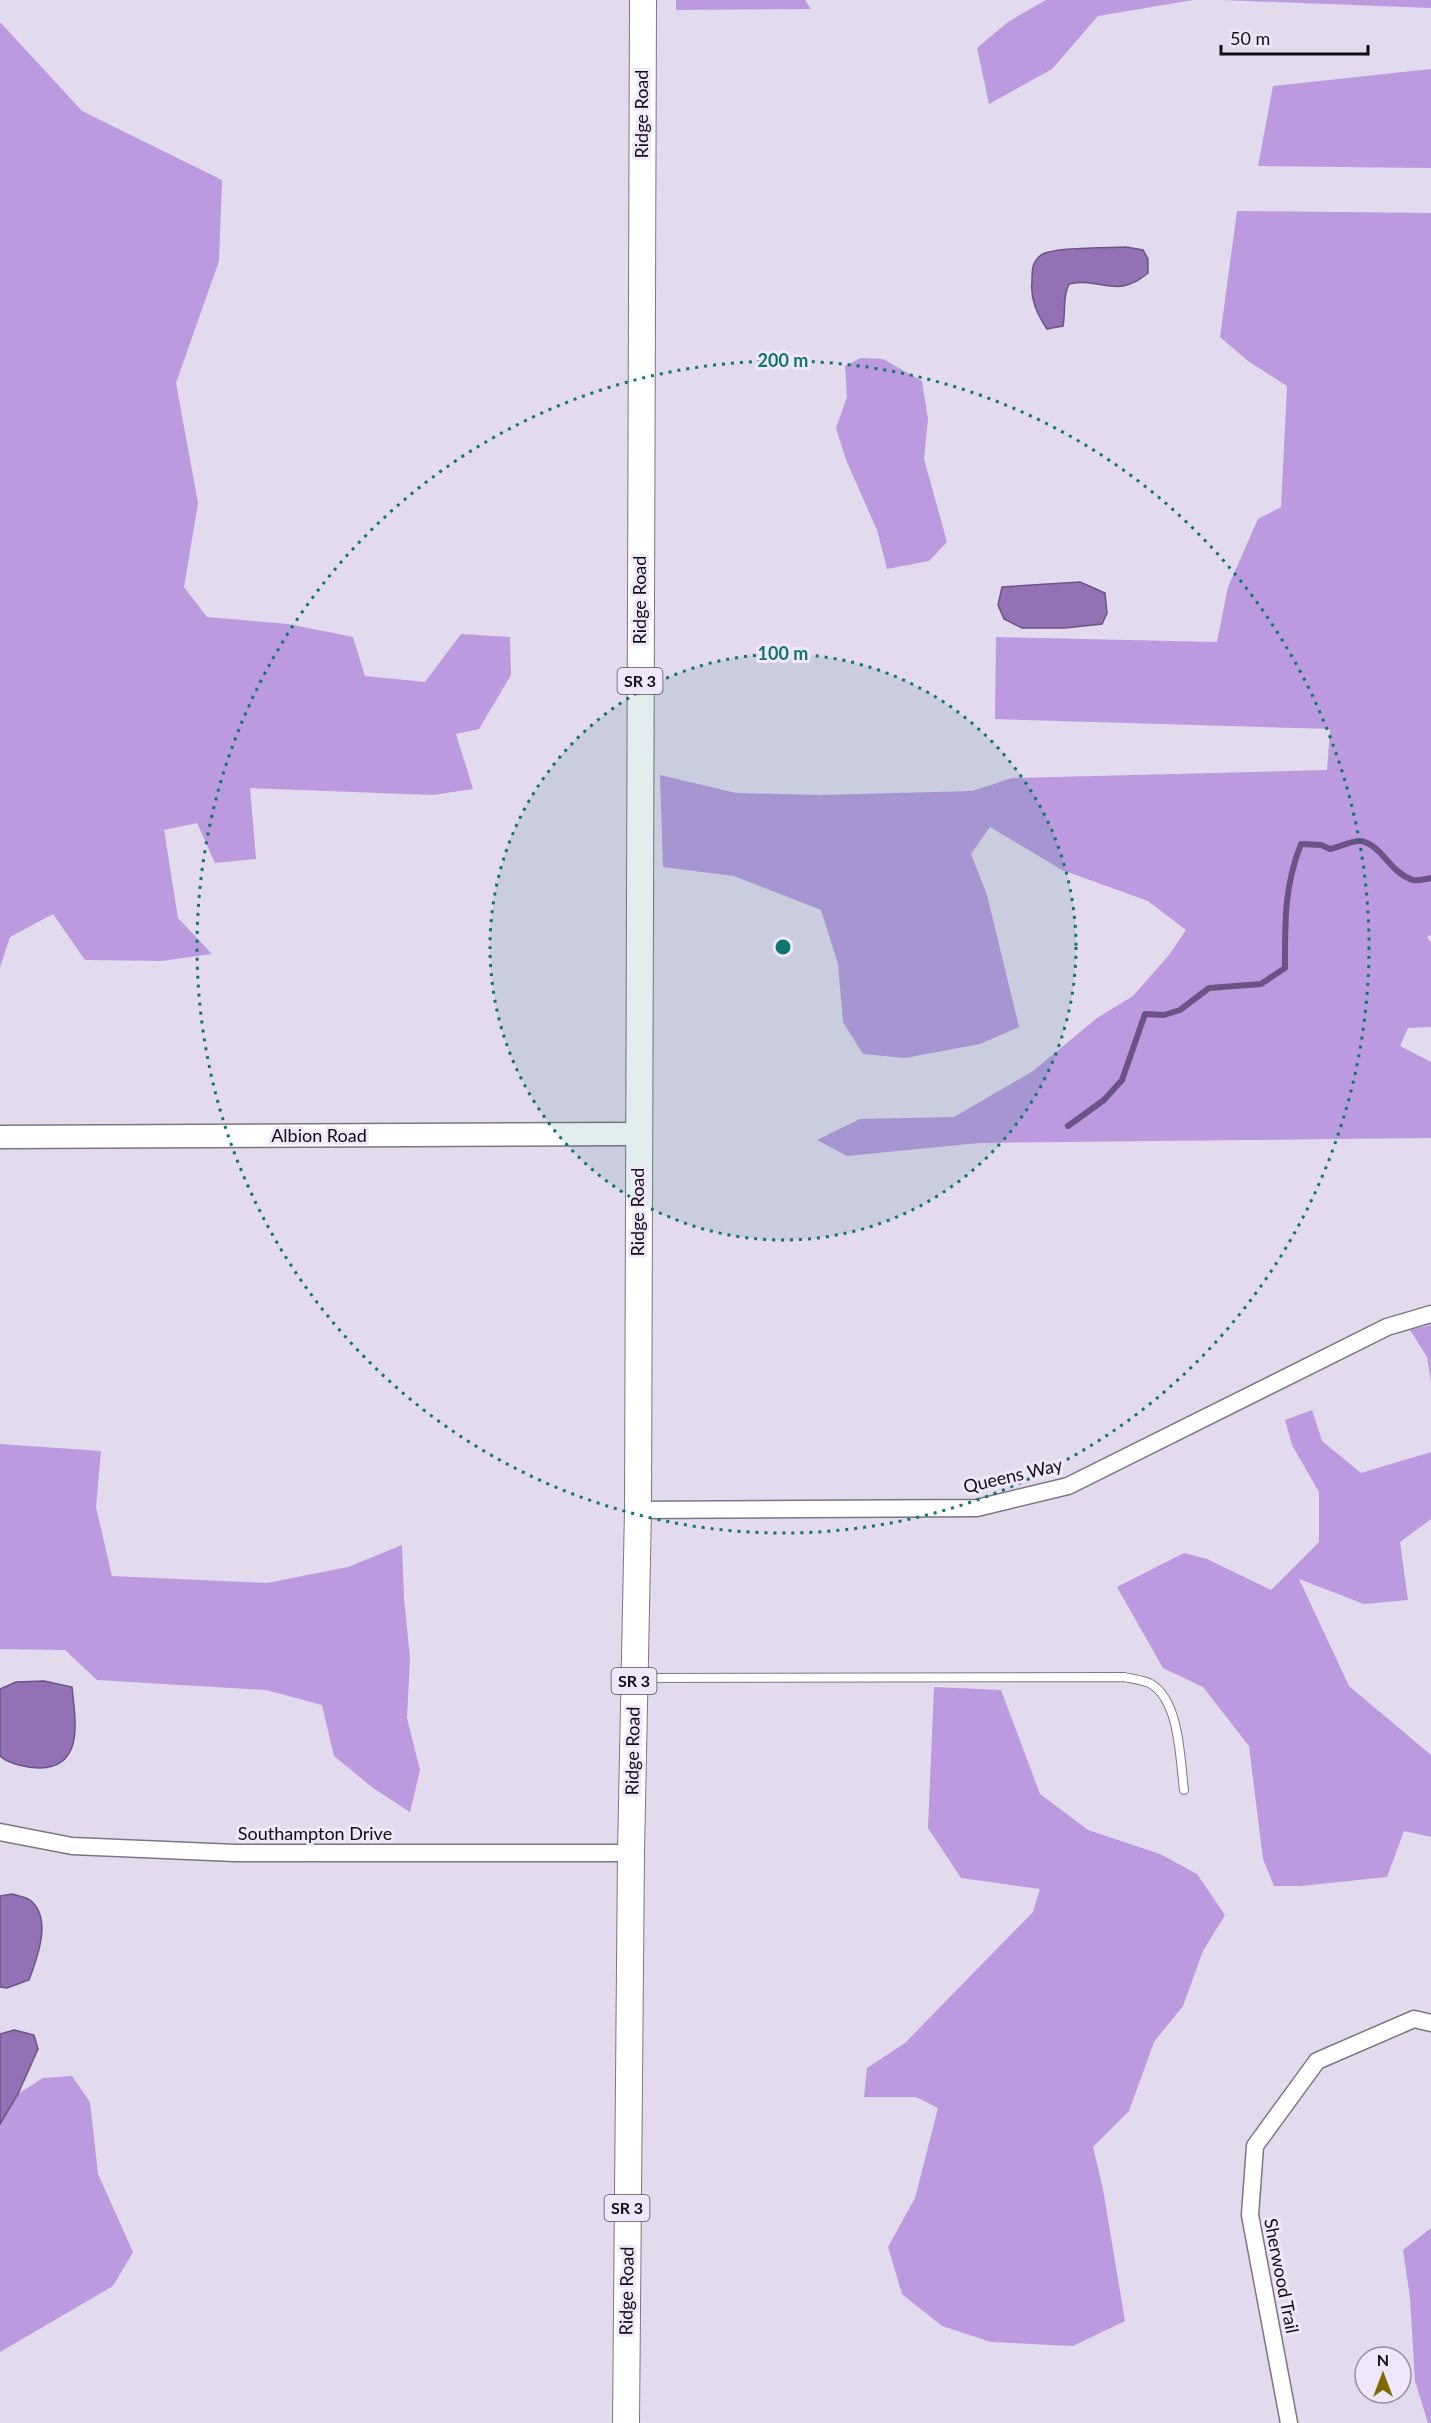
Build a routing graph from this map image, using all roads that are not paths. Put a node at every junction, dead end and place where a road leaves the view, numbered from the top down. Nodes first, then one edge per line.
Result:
1 (643, 0) edge
2 (638, 1134) junction
3 (0, 1137) edge
4 (1431, 1314) edge
5 (638, 1510) junction
6 (634, 1678) junction
7 (1184, 1790) dead end
8 (0, 1832) edge
9 (631, 1853) junction
10 (1431, 2023) edge
11 (626, 2423) edge
12 (1290, 2423) edge

1 - 2 main road, Ridge Road / SR 3
2 - 3 street, Albion Road
2 - 5 main road, Ridge Road / SR 3
4 - 5 street, Queens Way
5 - 6 main road, Ridge Road / SR 3
6 - 7 lane
6 - 9 main road, Ridge Road / SR 3
8 - 9 street, Southampton Drive
9 - 11 main road, Ridge Road / SR 3
10 - 12 street, Sherwood Trail

